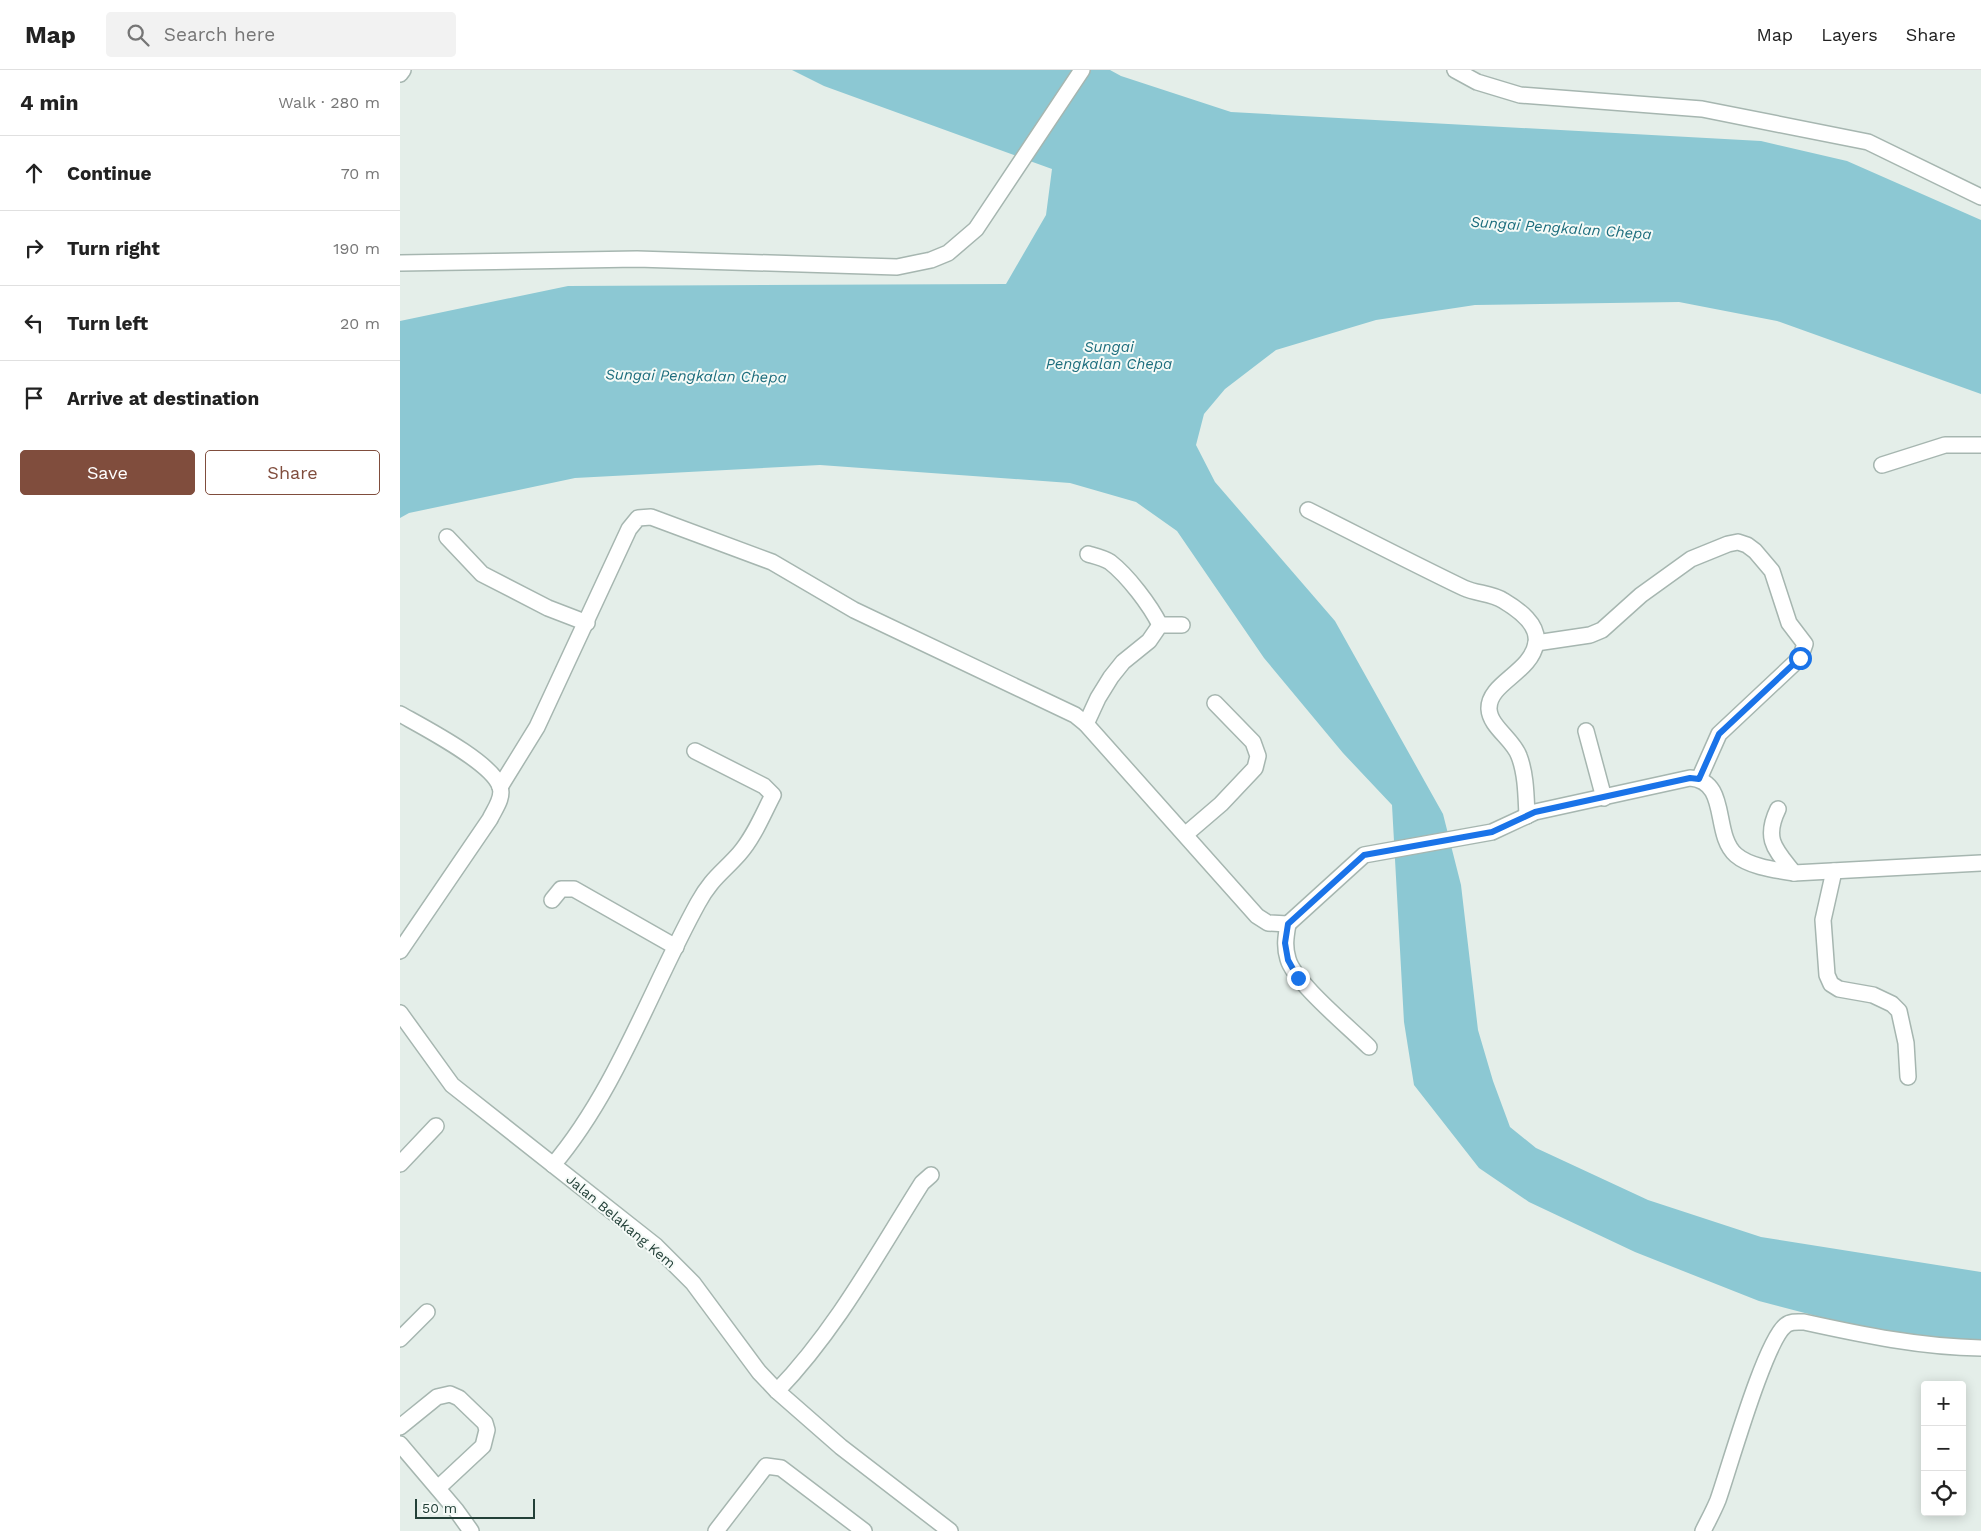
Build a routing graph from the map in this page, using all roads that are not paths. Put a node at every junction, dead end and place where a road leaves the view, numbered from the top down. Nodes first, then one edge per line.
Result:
1 (403, 70) edge
2 (1082, 70) edge
3 (1455, 70) edge
4 (400, 74) edge
5 (1981, 197) edge
6 (400, 263) edge
7 (1981, 445) edge
8 (1882, 465) dead end
9 (1308, 510) dead end
10 (447, 537) dead end
11 (1088, 554) dead end
12 (587, 623) junction
13 (1160, 625) junction
14 (1182, 625) dead end
15 (1536, 643) junction
16 (1215, 703) dead end
17 (400, 714) edge
18 (1086, 724) junction
19 (1586, 731) dead end
20 (695, 751) dead end
21 (1699, 779) junction
22 (500, 787) junction
23 (1604, 798) junction
24 (1778, 809) dead end
25 (1527, 816) junction
26 (1186, 834) junction
27 (1981, 863) edge
28 (1834, 871) junction
29 (1794, 874) junction
30 (552, 900) dead end
31 (1288, 924) junction
32 (676, 947) junction
33 (400, 951) edge
34 (400, 1013) edge
35 (1369, 1047) dead end
36 (1908, 1077) dead end
37 (436, 1126) dead end
38 (400, 1164) edge
39 (552, 1165) junction
40 (931, 1176) dead end
41 (427, 1312) dead end
42 (400, 1339) edge
43 (1981, 1348) edge
44 (777, 1391) junction
45 (400, 1427) edge
46 (400, 1444) edge
47 (438, 1488) junction
48 (471, 1531) edge
49 (716, 1531) edge
50 (864, 1531) edge
51 (950, 1531) edge
52 (1703, 1531) edge

1 - 4 street
2 - 6 street
3 - 5 street
7 - 8 street
9 - 15 street
10 - 12 street
11 - 13 street
12 - 18 street
12 - 22 street
13 - 14 street
13 - 18 street
15 - 21 street
15 - 25 street
16 - 26 street
17 - 22 street
18 - 26 street
19 - 23 street
20 - 32 street
21 - 23 street
21 - 29 street
22 - 33 street
23 - 25 street
24 - 29 street
25 - 31 street
26 - 31 street
27 - 28 street
28 - 29 street
28 - 36 street
30 - 32 street
31 - 35 street
32 - 39 street
34 - 39 street, Jalan Belakang Kem
37 - 38 street
39 - 44 street, Jalan Belakang Kem
40 - 44 street
41 - 42 street
43 - 52 street
44 - 51 street, Jalan Belakang Kem
45 - 47 street
46 - 47 street
47 - 48 street
49 - 50 street

